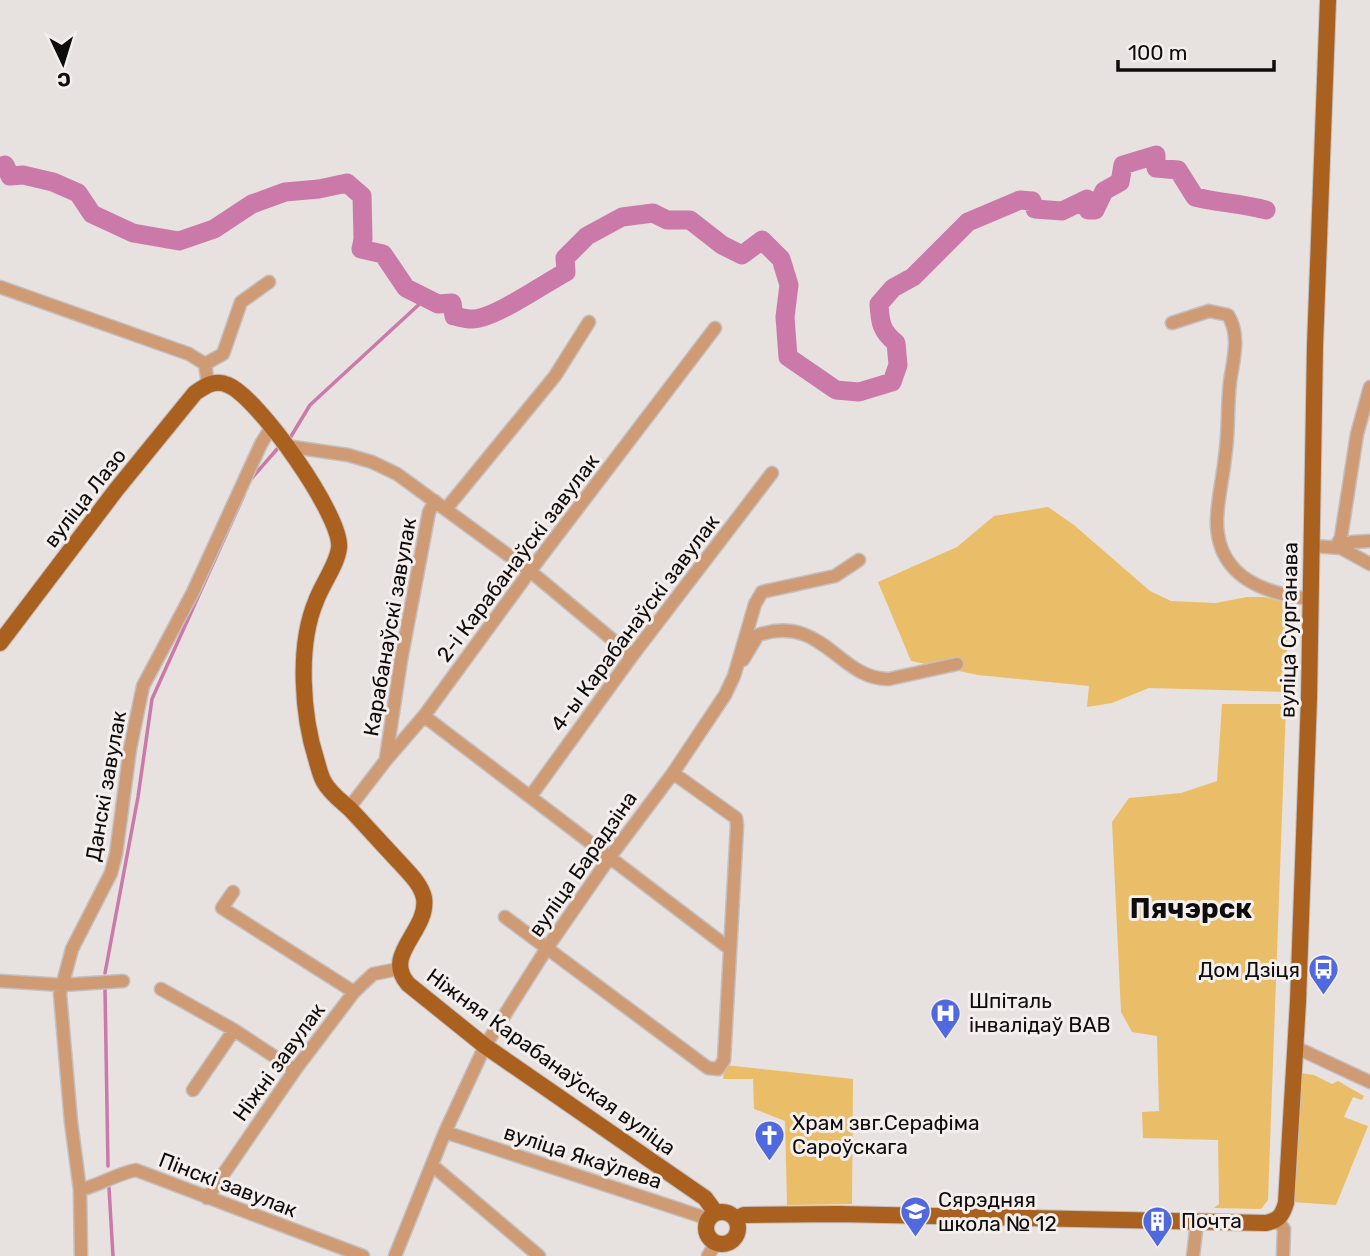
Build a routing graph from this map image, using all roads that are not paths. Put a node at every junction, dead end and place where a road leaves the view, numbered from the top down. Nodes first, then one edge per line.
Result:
1 (1328, 0) edge
2 (269, 282) dead end
3 (0, 287) edge
4 (589, 322) dead end
5 (1172, 323) dead end
6 (715, 328) dead end
7 (205, 364) junction
8 (208, 384) junction
9 (1370, 387) edge
10 (272, 426) junction
11 (286, 446) junction
12 (772, 473) dead end
13 (435, 501) junction
14 (446, 509) junction
15 (1370, 541) edge
16 (1312, 546) junction
17 (1336, 548) junction
18 (859, 560) dead end
19 (1370, 564) edge
20 (530, 571) junction
21 (1311, 599) junction
22 (3, 633) edge
23 (632, 656) junction
24 (957, 664) dead end
25 (734, 676) junction
26 (424, 716) junction
27 (386, 760) junction
28 (673, 773) junction
29 (530, 797) junction
30 (349, 808) junction
31 (610, 857) junction
32 (233, 892) dead end
33 (505, 917) dead end
34 (547, 948) junction
35 (730, 949) junction
36 (398, 969) junction
37 (0, 981) edge
38 (123, 981) dead end
39 (62, 985) junction
40 (161, 989) dead end
41 (354, 992) junction
42 (234, 1030) junction
43 (485, 1046) junction
44 (1295, 1047) junction
45 (295, 1070) junction
46 (1370, 1082) edge
47 (193, 1090) dead end
48 (445, 1132) junction
49 (432, 1165) junction
50 (80, 1190) junction
51 (207, 1198) junction
52 (713, 1216) junction
53 (735, 1219) junction
54 (1278, 1220) junction
55 (1197, 1222) junction
56 (720, 1249) edge
57 (81, 1256) edge
58 (363, 1256) edge
59 (395, 1256) edge
60 (538, 1256) edge
61 (1193, 1256) edge
62 (1283, 1256) edge

1 - 16 main road, вуліца Сурганава
2 - 7 street
3 - 7 street
4 - 14 street
5 - 21 street
6 - 20 street, 2-і Карабанаўскі завулак
7 - 8 street
8 - 10 main road, Ніжняя Карабанаўская вуліца
8 - 22 main road, вуліца Лазо
9 - 17 street
10 - 11 main road, Ніжняя Карабанаўская вуліца
10 - 39 street, Данскі завулак
11 - 13 street
11 - 30 main road, Ніжняя Карабанаўская вуліца
12 - 23 street, 4-ы Карабанаўскі завулак
13 - 14 street
13 - 27 street, Карабанаўскі завулак
14 - 20 street
15 - 17 street
16 - 17 street
16 - 21 main road, вуліца Сурганава
17 - 19 street
18 - 25 street, вуліца Барадзіна
20 - 23 street
20 - 26 street, 2-і Карабанаўскі завулак
21 - 44 main road, вуліца Сурганава
23 - 29 street, 4-ы Карабанаўскі завулак
24 - 25 street
25 - 28 street, вуліца Барадзіна
26 - 27 street, 2-і Карабанаўскі завулак
26 - 29 street
27 - 30 street, 2-і Карабанаўскі завулак
28 - 31 street, вуліца Барадзіна
28 - 35 street
29 - 31 street
30 - 36 main road, Ніжняя Карабанаўская вуліца
31 - 34 street, вуліца Барадзіна
31 - 35 street
32 - 41 street
33 - 34 street
34 - 35 street
34 - 43 street, вуліца Барадзіна
36 - 41 street, Ніжні завулак
36 - 43 main road, Ніжняя Карабанаўская вуліца
37 - 39 street
38 - 39 street
39 - 50 street, Данскі завулак
40 - 42 street
41 - 45 street, Ніжні завулак
42 - 45 street
42 - 47 street
43 - 48 street, вуліца Барадзіна
43 - 52 main road, Ніжняя Карабанаўская вуліца
44 - 46 street
44 - 54 main road, вуліца Сурганава
45 - 51 street, Ніжні завулак
48 - 49 street, вуліца Барадзіна
48 - 52 street, вуліца Якаўлева
49 - 59 street, вуліца Барадзіна
49 - 60 street
50 - 51 street, Пінскі завулак
50 - 57 street, Данскі завулак
51 - 58 street, Пінскі завулак
52 - 53 main road
52 - 56 main road
53 - 55 main road
53 - 56 main road
54 - 55 main road
54 - 62 street, вуліца Сурганава
55 - 61 street

